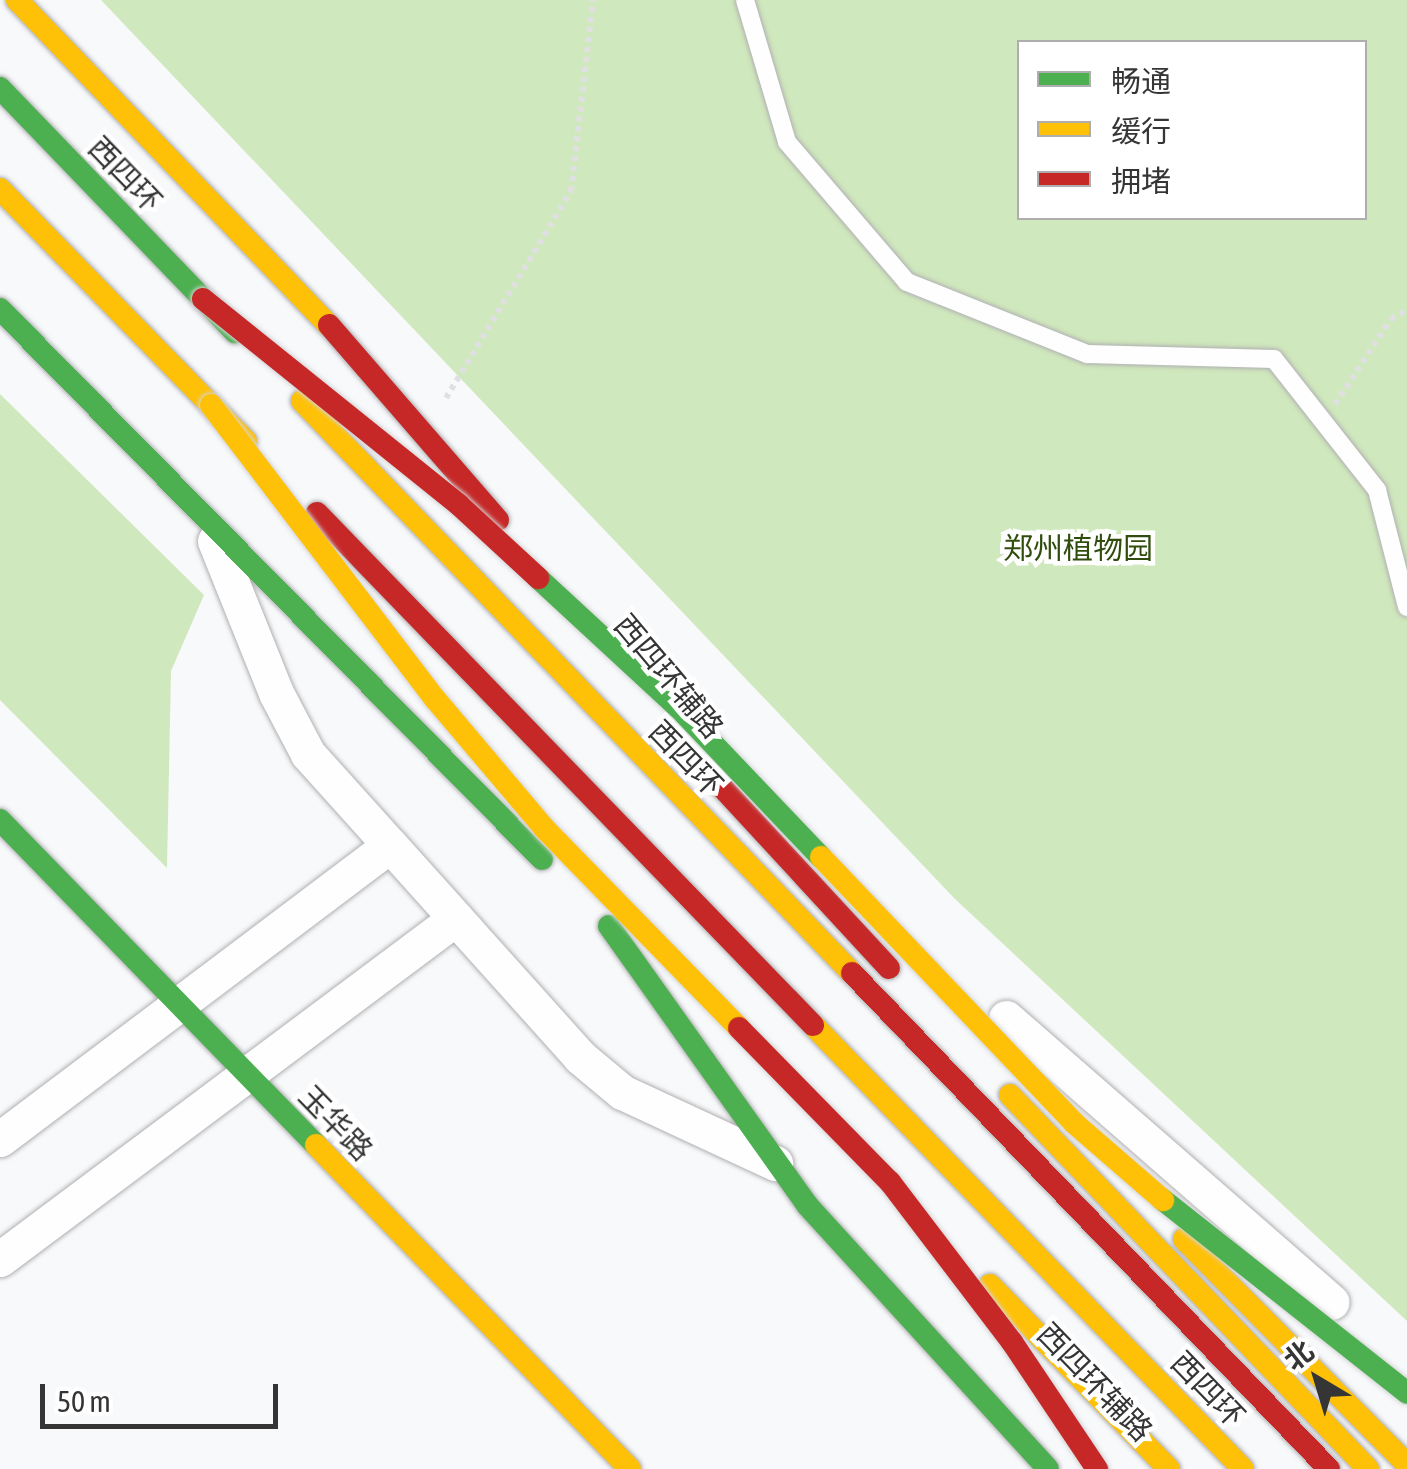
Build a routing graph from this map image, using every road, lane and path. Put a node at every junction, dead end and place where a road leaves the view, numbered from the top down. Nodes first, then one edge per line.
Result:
1 (17, 0) edge
2 (593, 0) edge
3 (745, 0) edge
4 (0, 88) edge
5 (0, 189) edge
6 (203, 299) junction
7 (0, 309) edge
8 (1407, 310) edge
9 (212, 405) junction
10 (1323, 422) junction
11 (425, 433) junction
12 (207, 522) junction
13 (1407, 607) edge
14 (673, 728) junction
15 (0, 820) edge
16 (390, 846) junction
17 (456, 918) junction
18 (609, 926) junction
19 (906, 986) dead end
20 (179, 1004) junction
21 (987, 1071) dead end
22 (246, 1074) junction
23 (1074, 1123) junction
24 (0, 1139) edge
25 (779, 1166) junction
26 (890, 1182) junction
27 (0, 1259) edge
28 (1407, 1370) edge
29 (1407, 1393) edge
30 (1407, 1464) edge
31 (630, 1469) edge
32 (1048, 1469) edge
33 (1097, 1469) edge
34 (1138, 1469) edge
35 (1169, 1469) edge
36 (1244, 1469) edge
37 (1329, 1469) edge
38 (1368, 1469) edge

1 - 11 main road, 西四环辅路
2 - 11 path
3 - 10 lane
4 - 6 main road, 西四环
5 - 9 main road, 西四环
6 - 23 main road, bridge
6 - 37 main road, 西四环, bridge
7 - 12 main road, 西四环辅路
8 - 10 path
9 - 26 main road, bridge
9 - 36 main road, 西四环, bridge
10 - 13 lane
11 - 14 main road, 西四环辅路
12 - 16 street
12 - 18 main road, 西四环辅路
14 - 19 main road, 西四环辅路
14 - 28 street
15 - 20 main road, 玉华路
16 - 17 street
16 - 20 street
17 - 22 street
17 - 25 street
18 - 25 main road
18 - 34 main road, 西四环辅路
20 - 22 main road, 玉华路
20 - 24 street
21 - 38 main road
22 - 27 street
22 - 31 main road, 玉华路
23 - 29 main road, bridge
23 - 30 main road, bridge
25 - 32 main road
26 - 33 main road, bridge
26 - 35 main road, bridge

